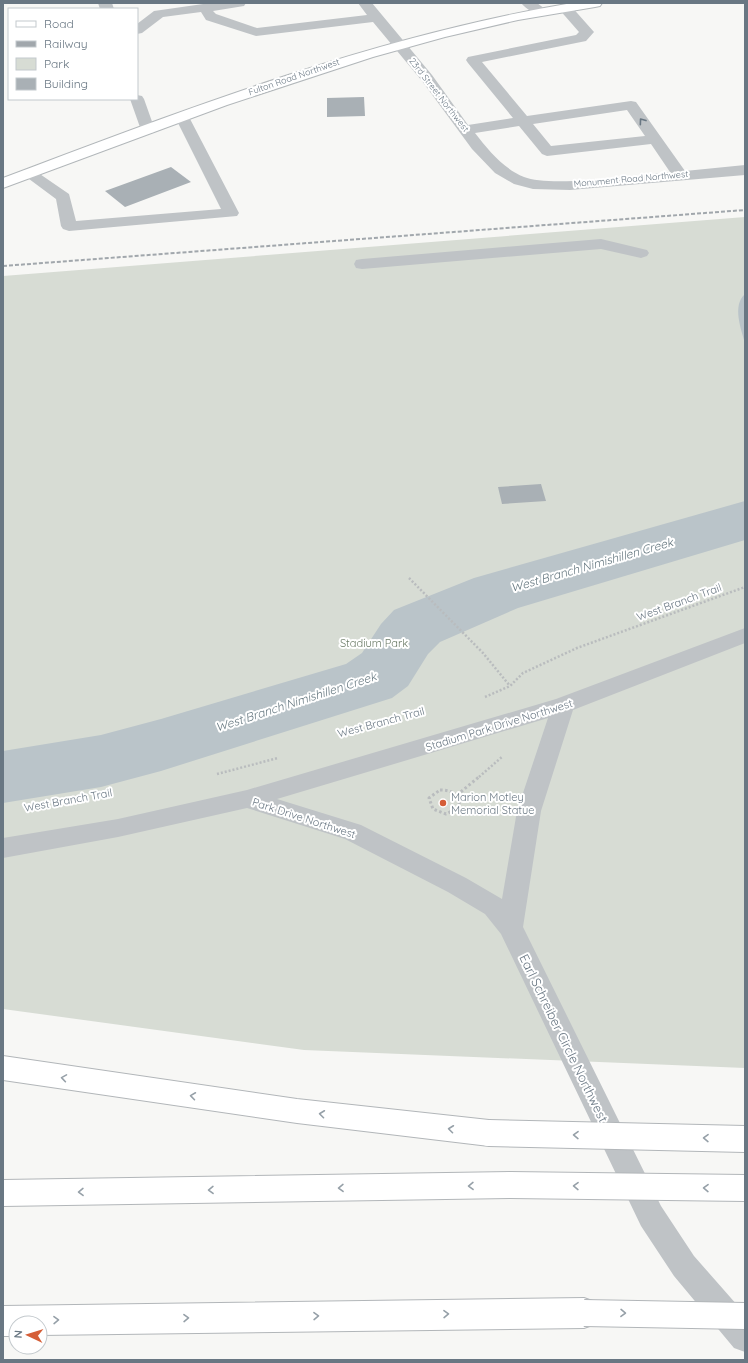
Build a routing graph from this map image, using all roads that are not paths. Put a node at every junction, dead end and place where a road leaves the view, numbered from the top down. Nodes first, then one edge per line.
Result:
1 (239, 3) edge
2 (365, 3) edge
3 (528, 3) edge
4 (595, 3) edge
5 (204, 8) junction
6 (552, 8) edge
7 (376, 18) junction
8 (138, 29) edge
9 (398, 44) junction
10 (137, 100) edge
11 (182, 117) junction
12 (523, 121) junction
13 (148, 130) junction
14 (466, 130) junction
15 (655, 139) junction
16 (745, 170) edge
17 (29, 173) junction
18 (680, 175) junction
19 (518, 181) joint
20 (3, 183) edge
21 (641, 253) dead end
22 (362, 264) dead end
23 (745, 635) edge
24 (563, 705) junction
25 (247, 799) junction
26 (3, 848) edge
27 (510, 927) junction
28 (3, 1068) edge
29 (745, 1139) edge
30 (745, 1188) edge
31 (3, 1193) edge
32 (745, 1316) edge
33 (3, 1321) edge
34 (745, 1337) edge

1 - 5 street
2 - 7 street, 23rd Street Northwest
3 - 6 street
4 - 6 main road, Fulton Road Northwest
5 - 7 street
5 - 8 street
6 - 9 main road, Fulton Road Northwest
6 - 12 street
7 - 9 street, 23rd Street Northwest
9 - 11 main road, Fulton Road Northwest
9 - 14 street, 23rd Street Northwest
10 - 13 street
11 - 13 main road, Fulton Road Northwest
11 - 17 street
12 - 14 street
12 - 15 street
15 -> 12 street
13 - 17 main road, Fulton Road Northwest
14 - 19 street, 23rd Street Northwest
15 - 18 street
16 - 18 street, Monument Road Northwest
17 - 20 main road, Fulton Road Northwest
18 - 19 street, Monument Road Northwest
21 - 22 street
23 - 24 street, Stadium Park Drive Northwest
24 - 25 street, Stadium Park Drive Northwest
24 - 27 street
25 - 26 street, Park Drive Northwest
25 - 27 street, Park Drive Northwest
27 - 34 street, Earl Schreiber Circle Northwest
29 -> 28 main road, bridge
30 -> 31 main road, bridge
33 -> 32 main road, bridge

